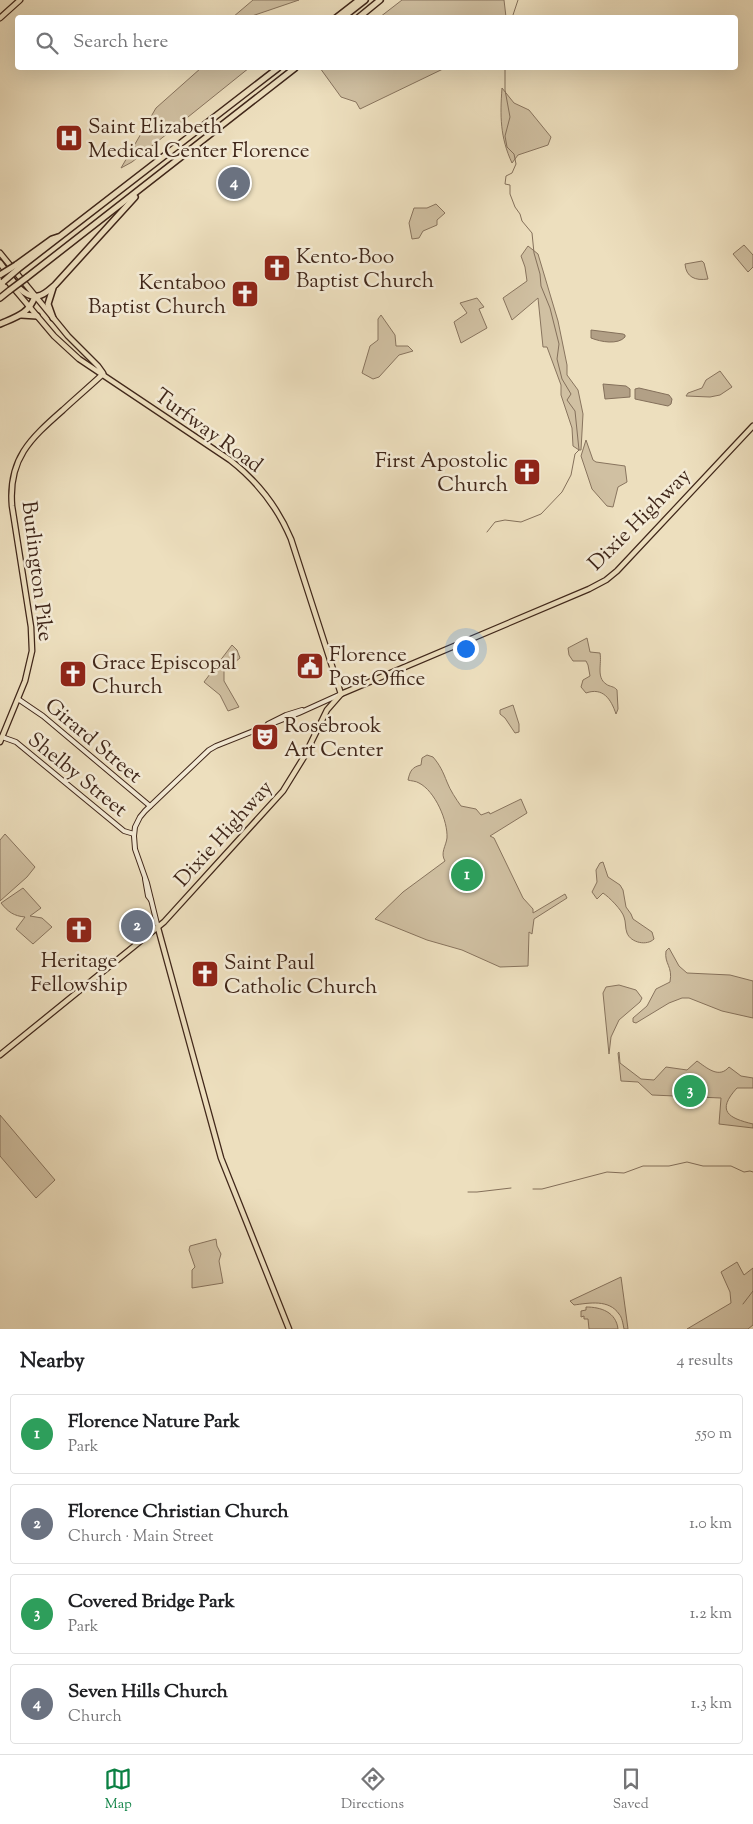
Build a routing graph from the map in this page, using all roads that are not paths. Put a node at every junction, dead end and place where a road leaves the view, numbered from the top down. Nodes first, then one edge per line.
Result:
1 (20, 0) edge
2 (358, 0) edge
3 (365, 0) edge
4 (380, 0) edge
5 (340, 15) edge
6 (346, 15) edge
7 (362, 15) edge
8 (0, 18) edge
9 (275, 70) edge
10 (292, 70) edge
11 (141, 188) junction
12 (0, 253) edge
13 (0, 263) edge
14 (17, 267) junction
15 (0, 274) edge
16 (1, 283) edge
17 (55, 285) junction
18 (35, 296) junction
19 (0, 298) edge
20 (30, 308) junction
21 (20, 314) junction
22 (37, 316) junction
23 (53, 318) junction
24 (0, 324) edge
25 (103, 374) junction
26 (753, 426) edge
27 (340, 694) junction
28 (18, 699) junction
29 (2, 737) junction
30 (0, 742) edge
31 (150, 806) junction
32 (134, 834) junction
33 (158, 928) junction
34 (0, 1055) edge
35 (288, 1329) edge

1 - 8 main road
2 - 5 highway
3 - 6 highway
4 - 7 highway
9 - 14 highway
10 - 11 highway
11 - 17 highway
11 - 19 highway, bridge
12 - 18 main road, Turfway Road
13 - 18 highway
14 - 15 highway, bridge
14 - 16 highway, bridge
15 - 20 main road, Turfway Road
17 - 18 highway
17 - 23 highway
18 - 20 highway
18 - 23 main road, Turfway Road
20 - 21 highway
20 - 22 main road, Turfway Road
21 - 22 highway
21 - 24 highway
22 - 25 main road, Turfway Road
23 - 25 main road, Turfway Road
25 - 27 main road, Turfway Road
25 - 28 main road, Burlington Pike
26 - 27 main road, Dixie Highway
27 - 31 street
27 - 33 main road, Dixie Highway
28 - 29 main road, Burlington Pike
28 - 31 street, Girard Street
29 - 30 main road, Burlington Pike
29 - 32 street, Shelby Street
31 - 32 street
32 - 33 street
33 - 34 main road, Dixie Highway
33 - 35 main road

